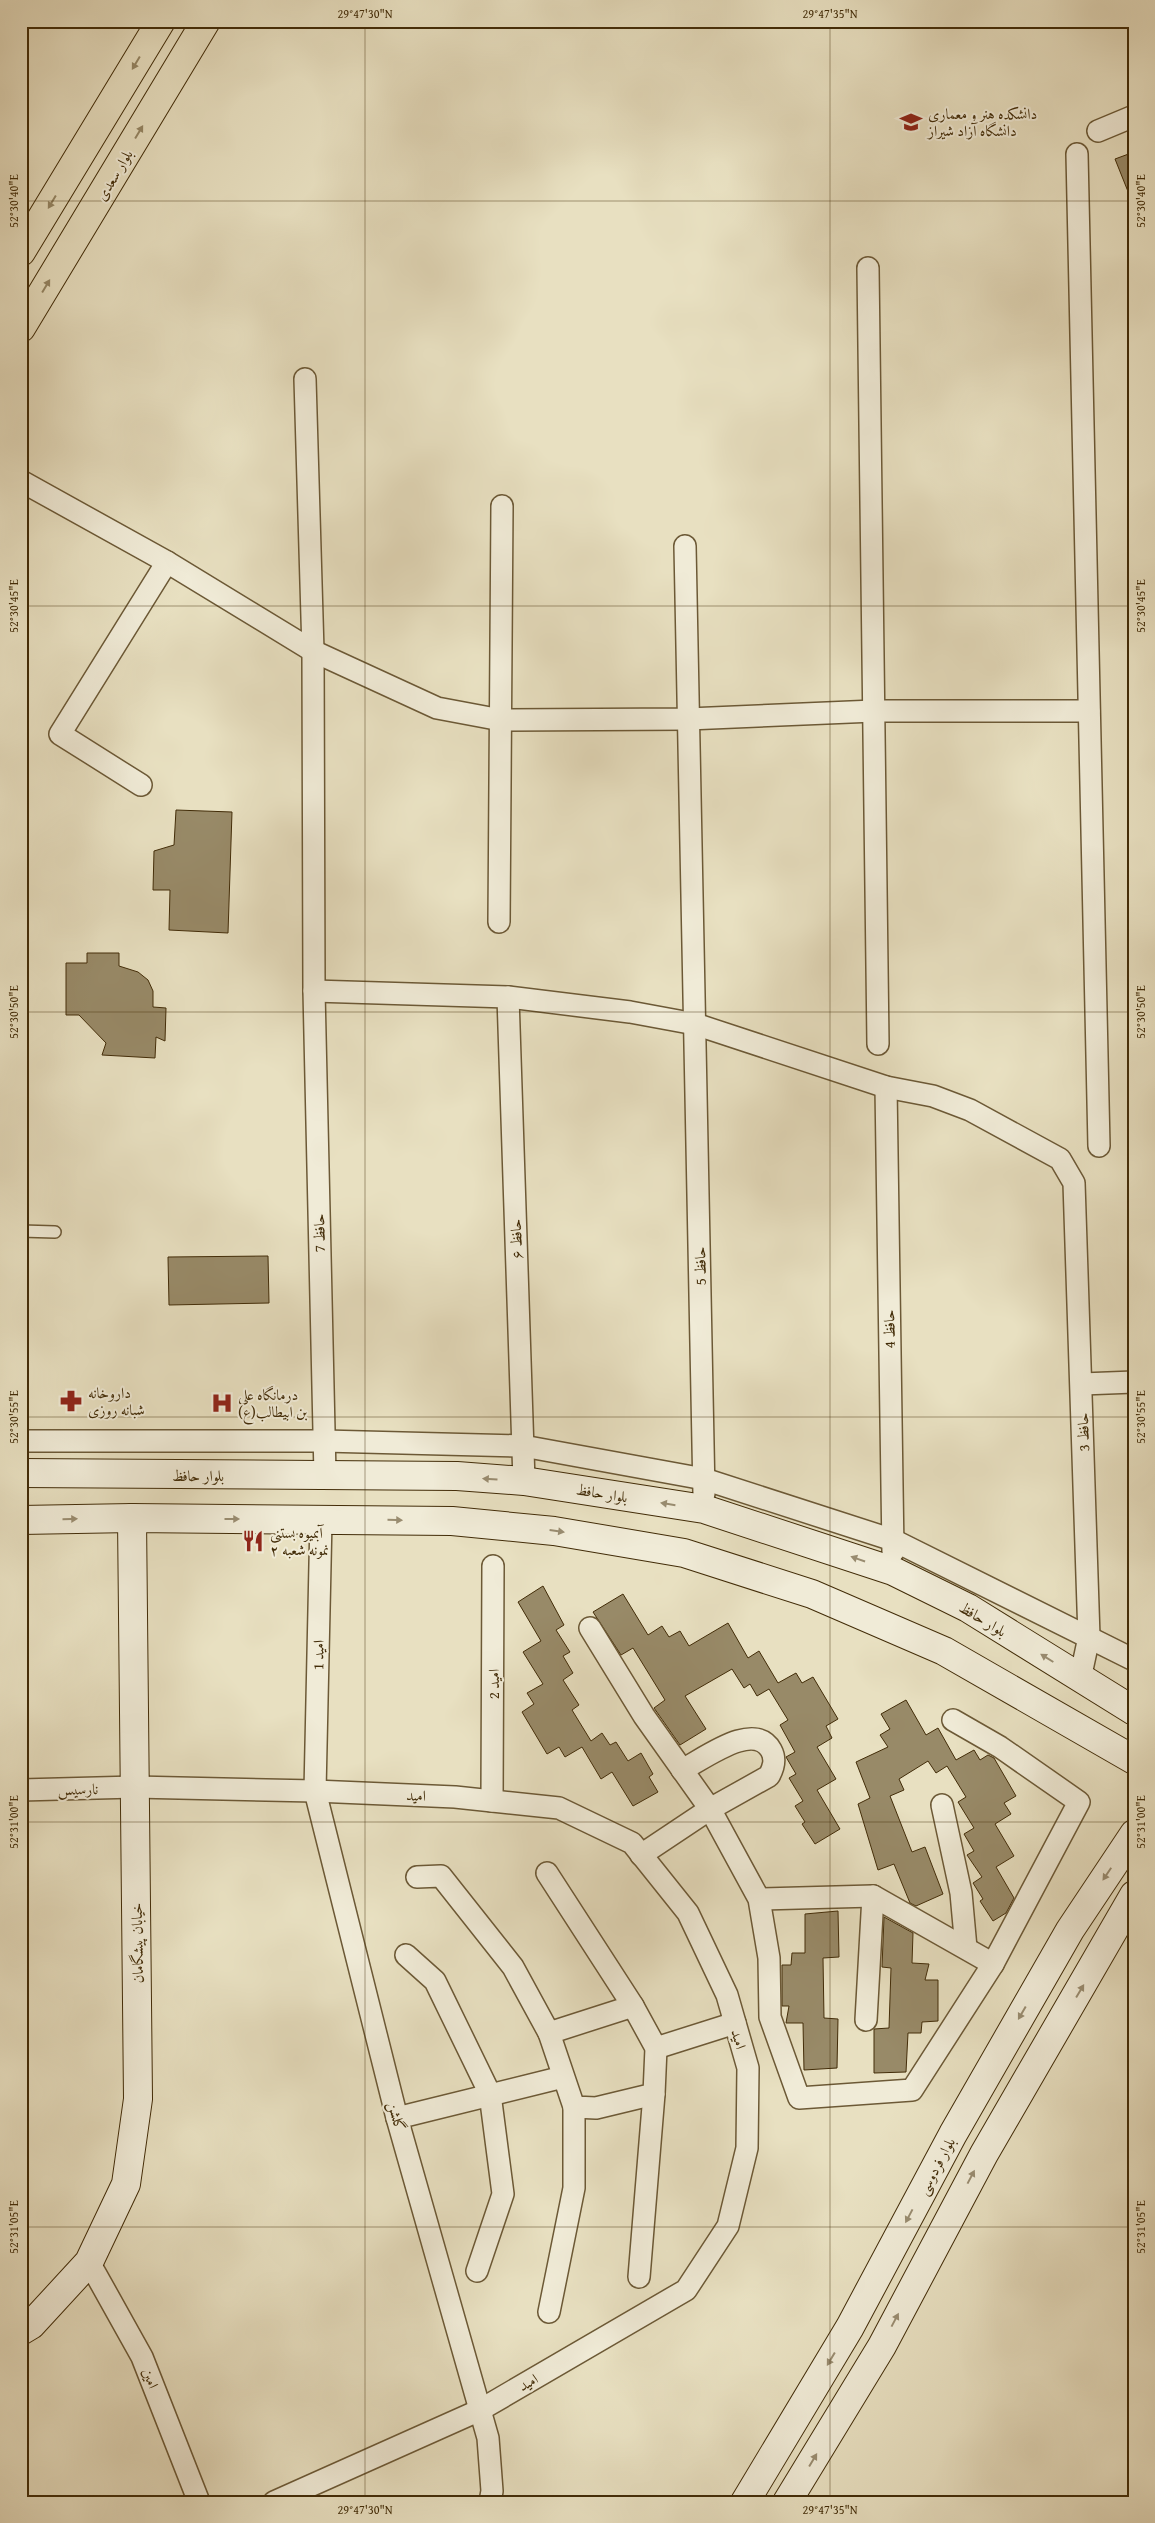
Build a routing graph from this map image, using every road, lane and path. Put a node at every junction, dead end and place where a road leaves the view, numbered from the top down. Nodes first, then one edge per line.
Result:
1 (161, 21) edge
2 (206, 21) edge
3 (1134, 116) edge
4 (1098, 131) dead end
5 (1077, 154) dead end
6 (21, 252) edge
7 (868, 268) dead end
8 (21, 328) edge
9 (305, 379) dead end
10 (21, 482) edge
11 (502, 506) dead end
12 (685, 546) dead end
13 (167, 562) junction
14 (314, 652) junction
15 (874, 711) junction
16 (1089, 711) junction
17 (688, 719) junction
18 (501, 720) junction
19 (141, 785) dead end
20 (500, 922) dead end
21 (314, 991) junction
22 (508, 997) junction
23 (695, 1024) junction
24 (878, 1044) dead end
25 (886, 1087) junction
26 (1099, 1146) dead end
27 (21, 1231) edge
28 (54, 1232) dead end
29 (1134, 1382) edge
30 (1082, 1384) junction
31 (21, 1441) edge
32 (128, 1441) junction
33 (324, 1441) junction
34 (523, 1446) junction
35 (21, 1473) edge
36 (125, 1475) junction
37 (325, 1475) junction
38 (704, 1479) junction
39 (524, 1481) junction
40 (704, 1509) junction
41 (132, 1518) junction
42 (321, 1519) junction
43 (21, 1520) edge
44 (892, 1540) junction
45 (493, 1566) dead end
46 (893, 1571) junction
47 (590, 1628) dead end
48 (1089, 1637) junction
49 (1134, 1660) edge
50 (1080, 1679) junction
51 (1134, 1711) edge
52 (953, 1720) dead end
53 (1134, 1760) edge
54 (682, 1770) junction
55 (135, 1788) junction
56 (21, 1790) edge
57 (316, 1791) junction
58 (492, 1801) junction
59 (942, 1805) dead end
60 (710, 1809) junction
61 (1134, 1834) edge
62 (641, 1855) junction
63 (547, 1873) dead end
64 (418, 1877) dead end
65 (1134, 1895) edge
66 (873, 1896) junction
67 (759, 1899) junction
68 (966, 1948) junction
69 (406, 1955) dead end
70 (993, 1964) junction
71 (633, 2006) junction
72 (866, 2020) dead end
73 (735, 2023) junction
74 (549, 2034) junction
75 (656, 2048) junction
76 (563, 2077) junction
77 (490, 2094) junction
78 (654, 2094) junction
79 (574, 2107) junction
80 (397, 2118) junction
81 (89, 2262) junction
82 (477, 2271) dead end
83 (639, 2276) dead end
84 (549, 2312) dead end
85 (21, 2331) edge
86 (480, 2410) junction
87 (199, 2502) edge
88 (274, 2502) edge
89 (490, 2502) edge
90 (744, 2502) edge
91 (787, 2502) edge

1 -> 6 main road
8 -> 2 main road, بلوار سعدی
3 - 4 street
5 - 16 street
7 - 15 street
9 - 14 street, حافظ 7
10 - 13 street
11 - 18 street
12 - 17 street, حافظ 5
13 - 14 street
13 - 19 street
14 - 18 street
14 - 21 street, حافظ 7
15 - 16 street
15 - 17 street
15 - 24 street
16 - 26 street
17 - 18 street
17 - 23 street, حافظ 5
18 - 20 street
21 - 22 street
21 - 33 street, حافظ 7
22 - 23 street
22 - 34 street, حافظ ۶
23 - 25 street
23 - 38 street, حافظ 5
25 - 30 street, حافظ 3
25 - 44 street, حافظ 4
27 - 28 lane
29 - 30 street
30 - 48 street, حافظ 3
31 - 32 street
32 - 33 street
32 - 36 street
33 - 34 street
33 - 37 street, حافظ 7
34 - 38 street
34 - 39 street, حافظ ۶
35 - 36 main road, بلوار حافظ
36 - 37 main road, بلوار حافظ
39 -> 37 main road, بلوار حافظ
38 - 40 street, حافظ 5
38 - 44 street
40 -> 39 main road, بلوار حافظ
46 -> 40 main road, بلوار حافظ
41 -> 42 main road
43 -> 41 main road
41 - 55 main road, خیابان پیشگامان
42 -> 53 main road
42 - 57 street, امید 1
44 - 46 street, حافظ 4
44 - 48 street
45 - 58 street, امید 2
50 -> 46 main road, بلوار حافظ
47 - 54 street
48 - 49 street
48 - 50 street, حافظ 3
50 - 51 main road, بلوار حافظ
52 - 70 street
54 - 60 street
54 - 60 street
55 - 56 street, نارسیس
55 - 57 street, امید
55 - 81 main road, خیابان پیشگامان
57 - 58 street, امید
57 - 80 street, گلشن
58 - 62 street, امید
59 - 68 street
60 - 62 street
60 - 67 street
61 -> 90 main road, بلوار فردوسی
62 - 73 street, امید
63 - 71 street
64 - 74 street
91 -> 65 main road
66 - 67 street
66 - 68 street
66 - 72 street
67 - 70 street
68 - 70 street
69 - 77 street
71 - 74 street
71 - 75 street
73 - 75 street
73 - 86 street, امید
74 - 76 street
75 - 78 street
76 - 77 street
76 - 79 street
77 - 80 street
77 - 82 street
78 - 79 street
78 - 83 street
79 - 84 street
80 - 86 street, گلشن
81 - 85 main road, خیابان پیشگامان
81 - 87 street, امین
86 - 88 street, امید
86 - 89 street, گلشن

